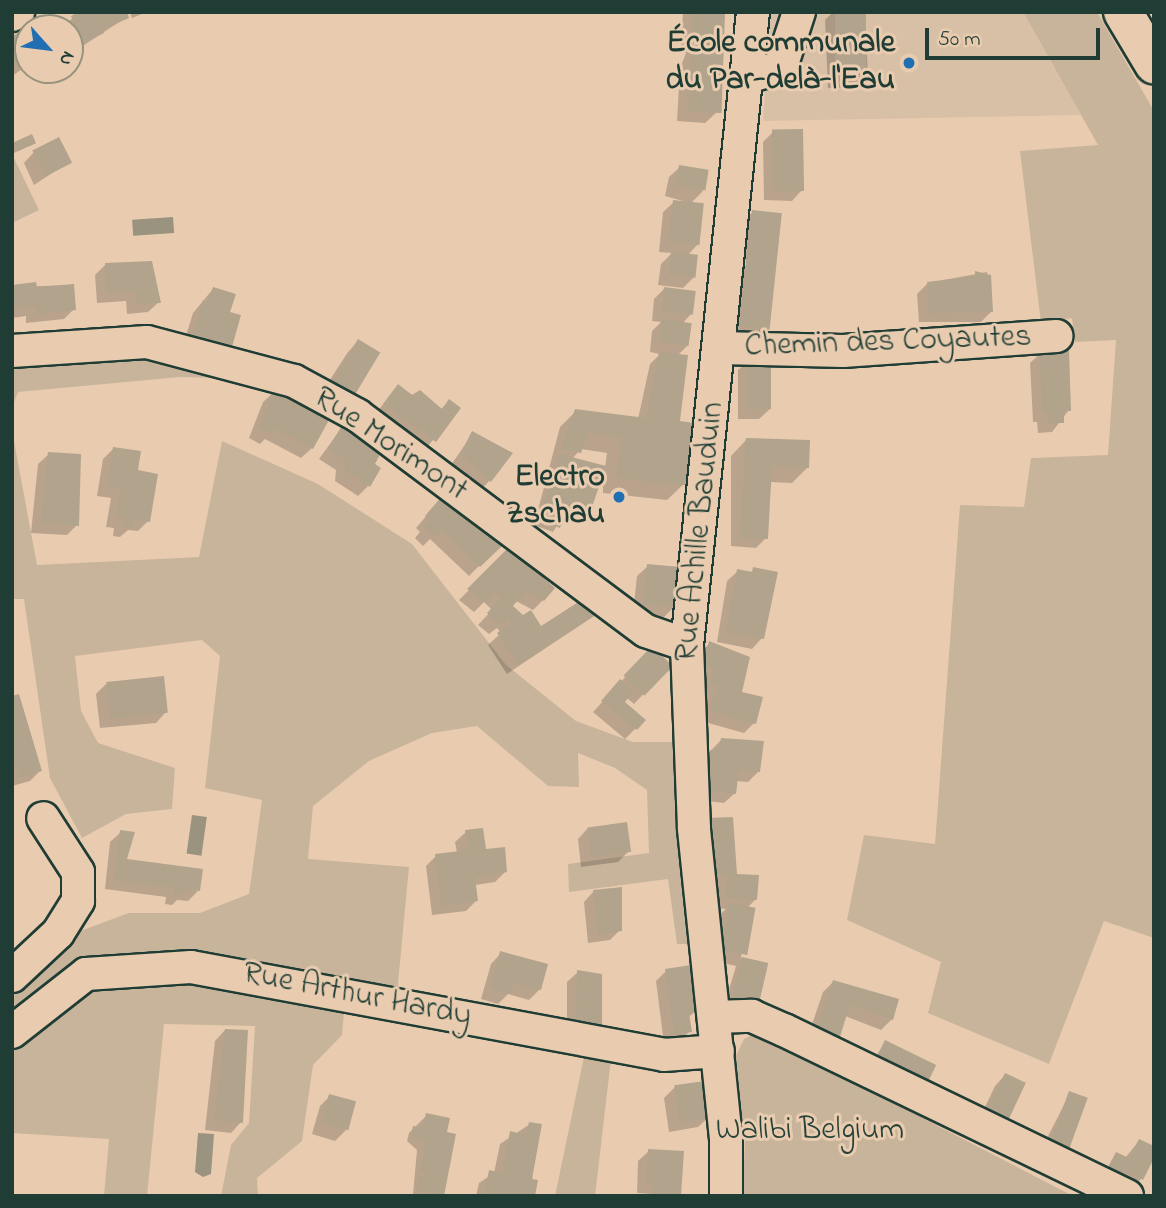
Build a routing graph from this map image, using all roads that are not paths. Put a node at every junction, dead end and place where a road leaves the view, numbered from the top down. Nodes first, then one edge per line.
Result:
1 (752, 12) edge
2 (799, 12) edge
3 (1122, 12) edge
4 (1154, 64) edge
5 (748, 77) junction
6 (1056, 336) dead end
7 (720, 348) junction
8 (12, 351) edge
9 (687, 645) junction
10 (43, 818) dead end
11 (12, 976) edge
12 (714, 1017) junction
13 (12, 1032) edge
14 (718, 1051) junction
15 (726, 1196) edge
16 (1127, 1196) edge

1 - 5 street, Rue Achille Bauduin
2 - 5 street
3 - 4 highway
5 - 7 street, Rue Achille Bauduin
6 - 7 street, Chemin des Coyautes
7 - 9 street, Rue Achille Bauduin
8 - 9 street, Rue Morimont
9 - 12 street, Rue Achille Bauduin
10 - 11 street
12 - 14 street, Rue Achille Bauduin
12 - 16 street
13 - 14 street, Rue Arthur Hardy
14 - 15 street, Rue Achille Bauduin

